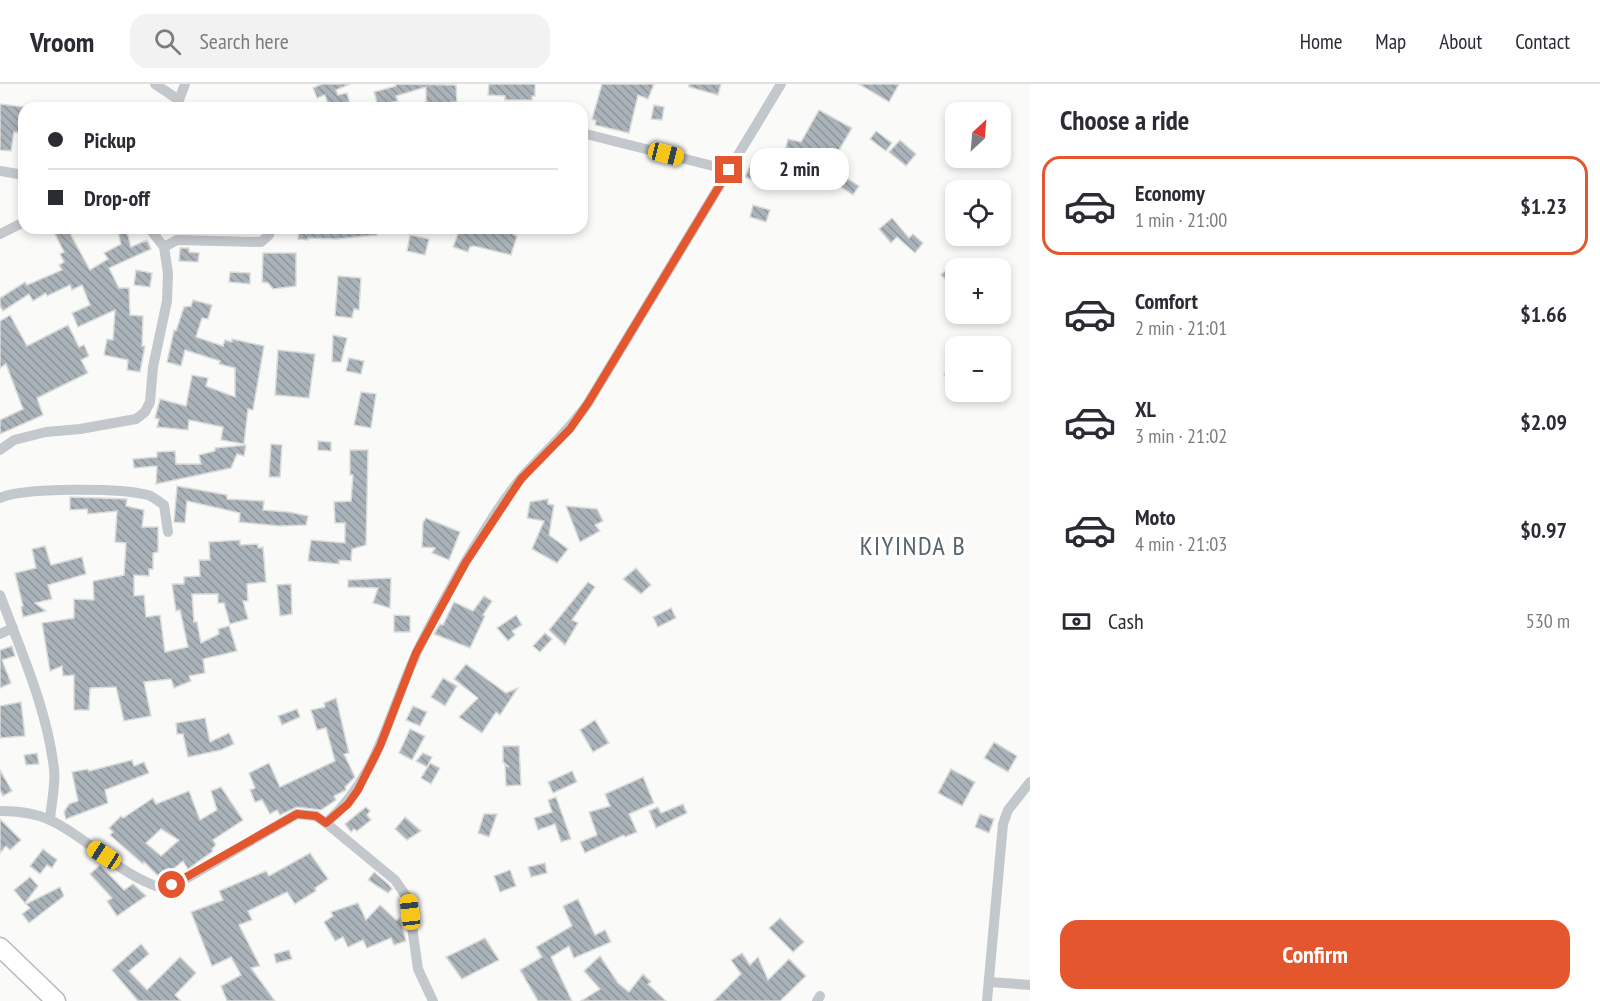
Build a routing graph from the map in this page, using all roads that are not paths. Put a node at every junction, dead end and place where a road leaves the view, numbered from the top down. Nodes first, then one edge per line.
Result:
1 (155, 84) edge
2 (185, 84) edge
3 (781, 84) edge
4 (176, 102) edge
5 (179, 102) edge
6 (588, 135) edge
7 (729, 170) junction
8 (0, 171) edge
9 (18, 174) edge
10 (18, 225) edge
11 (0, 234) edge
12 (154, 234) edge
13 (269, 234) edge
14 (164, 247) junction
15 (0, 450) edge
16 (0, 498) edge
17 (168, 532) dead end
18 (0, 595) edge
19 (13, 628) junction
20 (0, 634) edge
21 (1030, 782) edge
22 (0, 811) edge
23 (50, 820) junction
24 (326, 823) junction
25 (0, 947) edge
26 (990, 982) junction
27 (1030, 985) edge
28 (56, 1001) edge
29 (433, 1001) edge
30 (987, 1001) edge

1 - 4 street
2 - 5 street
3 - 7 street
6 - 7 street
7 - 24 street
8 - 9 street
10 - 11 street
12 - 14 street
13 - 14 street
14 - 15 street
16 - 17 street
18 - 19 street
19 - 20 street
19 - 23 street
21 - 26 street
22 - 23 street
23 - 24 street
24 - 29 street
25 - 28 main road
26 - 27 street
26 - 30 street

